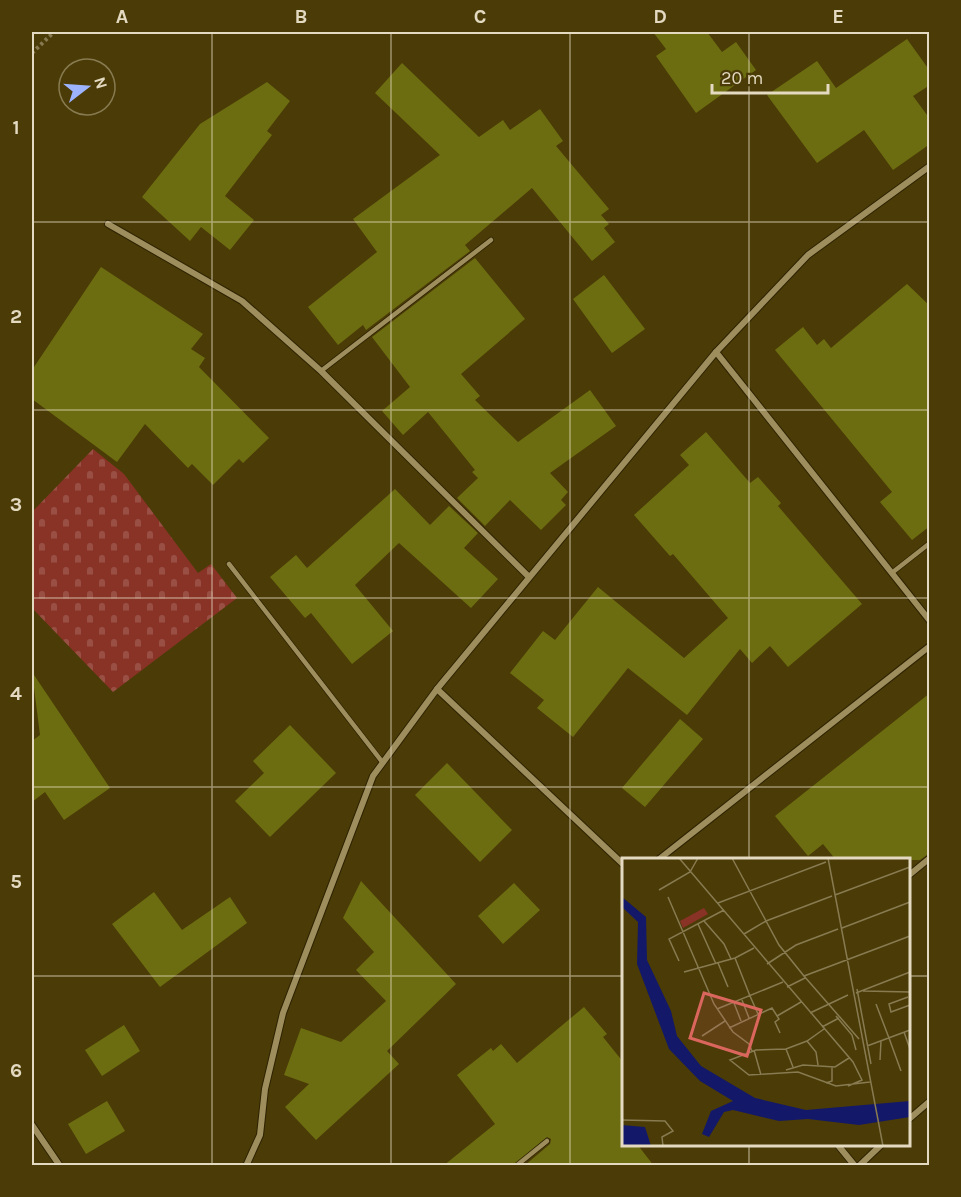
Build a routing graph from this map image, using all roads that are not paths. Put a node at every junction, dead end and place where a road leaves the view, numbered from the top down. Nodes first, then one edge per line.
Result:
1 (930, 165) edge
2 (108, 224) dead end
3 (491, 240) dead end
4 (716, 352) junction
5 (321, 371) junction
6 (930, 543) edge
7 (229, 564) dead end
8 (893, 572) junction
9 (530, 577) junction
10 (930, 621) edge
11 (930, 646) edge
12 (437, 689) junction
13 (383, 763) junction
14 (661, 858) edge
15 (930, 858) edge
16 (622, 863) edge
17 (910, 875) edge
18 (930, 1101) edge
19 (910, 1119) edge
20 (32, 1125) edge
21 (547, 1140) dead end
22 (839, 1146) edge
23 (880, 1146) edge
24 (60, 1166) edge
25 (246, 1166) edge
26 (516, 1166) edge
27 (857, 1166) edge

1 - 4 street
2 - 5 street
3 - 5 lane
4 - 8 street
4 - 9 street
5 - 9 street
6 - 8 lane
7 - 13 lane
8 - 10 street
9 - 12 street
11 - 14 street
12 - 13 street
12 - 16 street
13 - 25 street
15 - 17 street
18 - 19 street
20 - 24 street
21 - 26 lane
22 - 27 street
23 - 27 street

